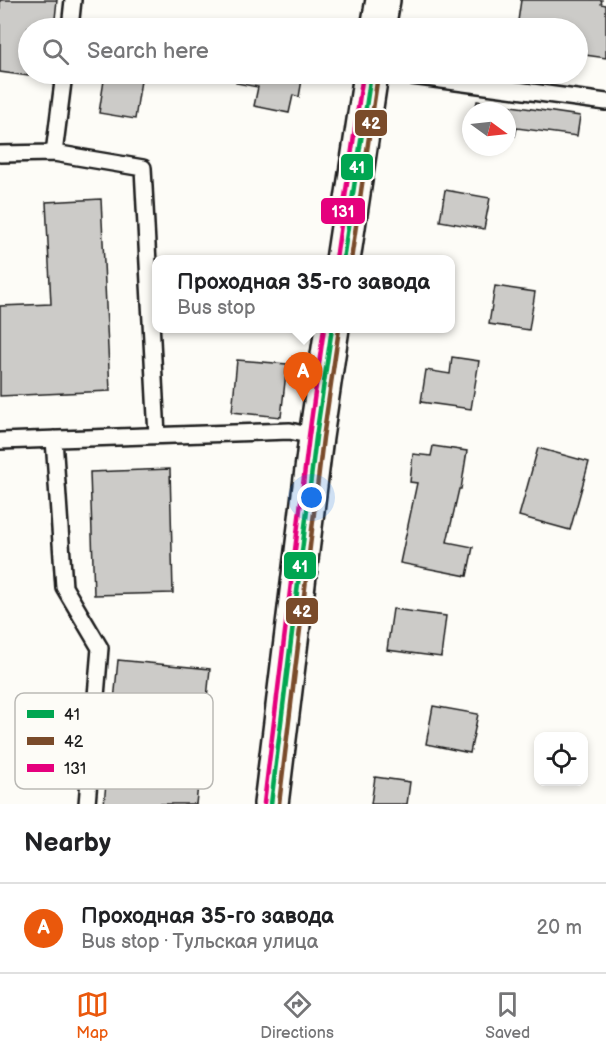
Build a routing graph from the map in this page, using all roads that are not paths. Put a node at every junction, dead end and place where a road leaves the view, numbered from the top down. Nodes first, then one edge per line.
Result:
1 (74, 0) edge
2 (382, 0) edge
3 (71, 18) edge
4 (379, 18) edge
5 (63, 84) edge
6 (369, 84) edge
7 (472, 84) edge
8 (606, 102) edge
9 (54, 153) junction
10 (0, 154) edge
11 (344, 255) edge
12 (331, 333) edge
13 (156, 436) junction
14 (316, 437) junction
15 (54, 439) junction
16 (0, 441) edge
17 (96, 693) edge
18 (88, 789) edge
19 (87, 804) edge
20 (271, 804) edge

1 - 3 lane
2 - 4 main road
5 - 9 lane
6 - 11 main road
7 - 8 lane
9 - 10 lane
9 - 13 lane
12 - 14 main road
13 - 14 lane
13 - 15 lane
14 - 20 main road
15 - 16 lane
15 - 17 lane
18 - 19 lane

